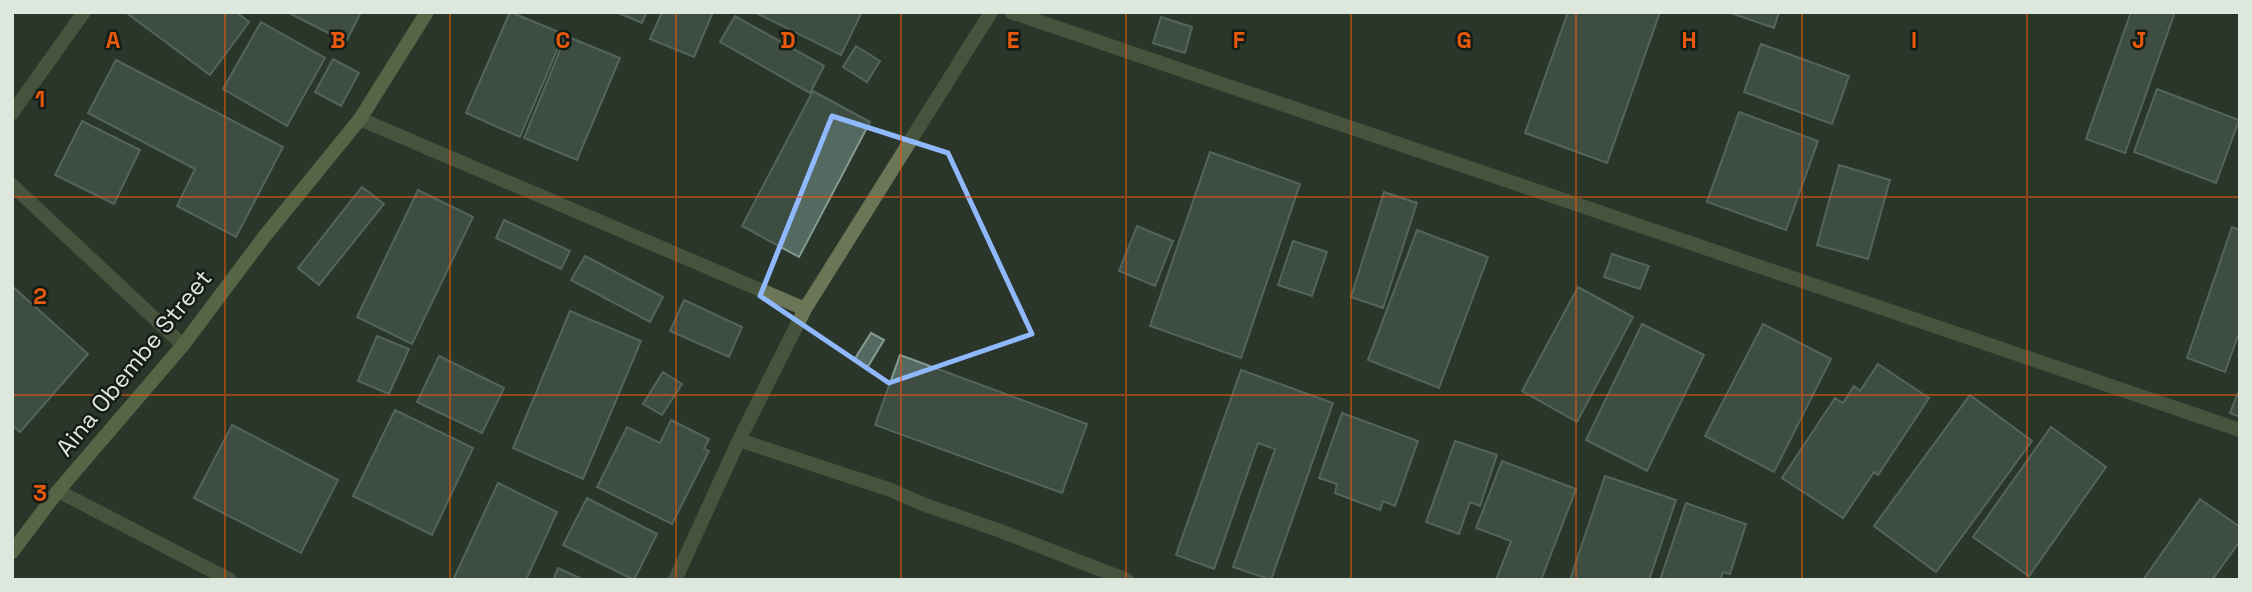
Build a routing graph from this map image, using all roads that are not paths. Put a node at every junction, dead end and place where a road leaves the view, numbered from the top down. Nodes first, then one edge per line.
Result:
1 (84, 12) edge
2 (427, 12) edge
3 (991, 12) edge
4 (1011, 12) edge
5 (12, 113) edge
6 (360, 118) junction
7 (12, 185) edge
8 (805, 309) junction
9 (183, 345) junction
10 (2240, 430) edge
11 (740, 440) junction
12 (58, 491) junction
13 (12, 552) edge
14 (230, 580) edge
15 (675, 580) edge
16 (1127, 580) edge

1 - 5 street
2 - 6 street, Aina Obembe Street
3 - 8 street
4 - 10 street
6 - 8 street
6 - 9 street, Aina Obembe Street
7 - 9 street
8 - 11 street
9 - 12 street, Aina Obembe Street
11 - 15 street
11 - 16 street
12 - 13 street, Aina Obembe Street
12 - 14 street

